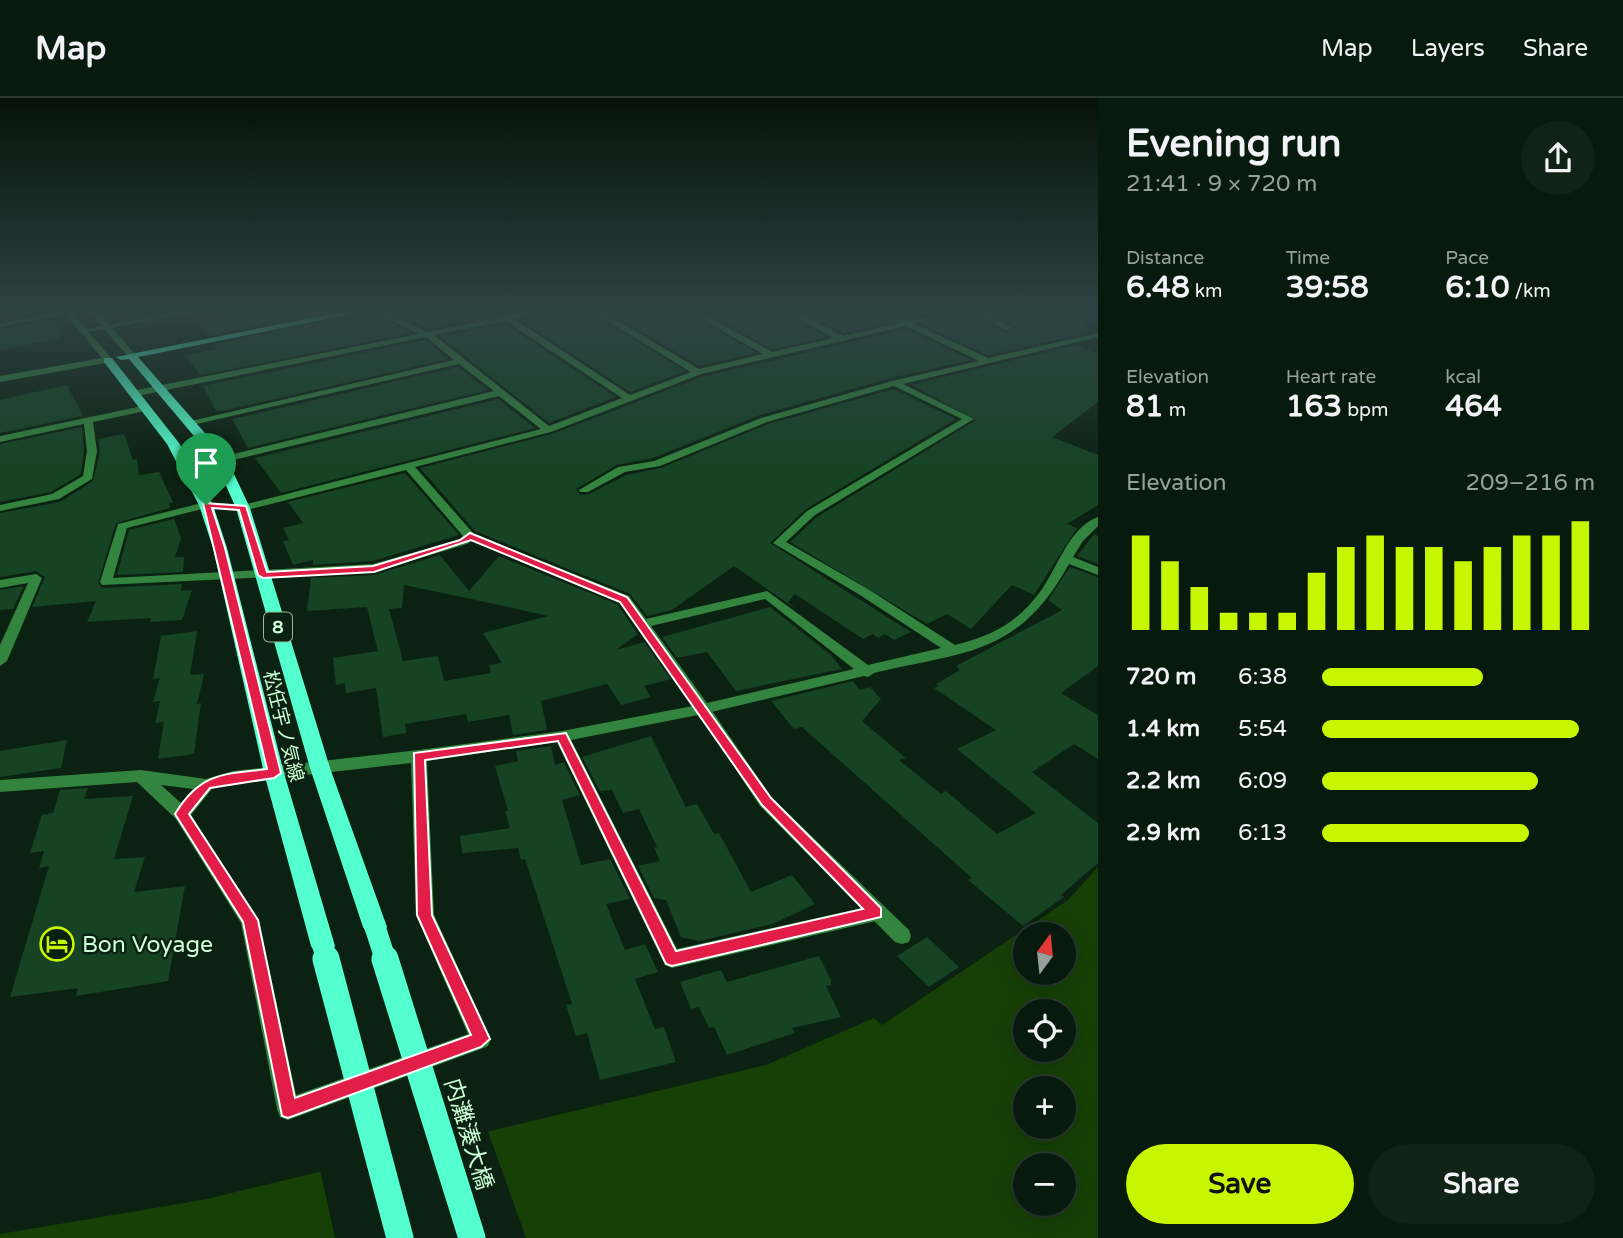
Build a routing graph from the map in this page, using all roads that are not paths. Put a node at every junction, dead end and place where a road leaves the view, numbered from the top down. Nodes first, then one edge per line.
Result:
1 (78, 365) edge
2 (113, 365) edge
3 (140, 365) edge
4 (275, 365) edge
5 (443, 365) edge
6 (467, 365) edge
7 (578, 365) edge
8 (687, 365) edge
9 (725, 365) edge
10 (975, 365) edge
11 (698, 372) junction
12 (0, 379) edge
13 (895, 383) junction
14 (160, 388) junction
15 (502, 392) junction
16 (137, 393) junction
17 (627, 397) junction
18 (148, 408) junction
19 (88, 421) junction
20 (192, 422) junction
21 (548, 429) junction
22 (0, 439) edge
23 (221, 460) junction
24 (408, 466) junction
25 (584, 490) dead end
26 (206, 505) junction
27 (0, 508) edge
28 (243, 508) junction
29 (1098, 520) edge
30 (470, 536) junction
31 (1066, 558) junction
32 (1098, 571) edge
33 (263, 575) junction
34 (225, 577) junction
35 (0, 584) edge
36 (643, 624) junction
37 (955, 651) junction
38 (0, 661) edge
39 (868, 672) junction
40 (704, 709) junction
41 (562, 736) junction
42 (419, 756) junction
43 (320, 768) junction
44 (274, 773) junction
45 (141, 776) junction
46 (206, 785) junction
47 (0, 786) edge
48 (182, 814) junction
49 (876, 913) junction
50 (375, 927) joint
51 (902, 936) dead end
52 (400, 1238) edge
53 (472, 1238) edge

1 - 12 street
2 - 16 main road, 松任宇ノ気線 / 8
3 - 14 main road, 松任宇ノ気線 / 8
4 - 14 street
5 - 20 street
6 - 15 street
7 - 17 street
8 - 11 street
9 - 11 street
10 - 13 street
11 - 17 street
13 - 25 street
13 - 37 street
14 - 16 street
14 - 20 main road, 松任宇ノ気線 / 8
15 - 21 street
15 - 23 street
16 - 18 main road, 松任宇ノ気線 / 8
17 - 21 street
18 - 19 street
18 - 26 main road, 松任宇ノ気線 / 8
19 - 22 street
19 - 27 street
20 - 23 main road, 松任宇ノ気線 / 8
21 - 24 street
23 - 28 main road, 松任宇ノ気線 / 8
24 - 28 street
24 - 30 street
26 - 28 street
26 - 34 main road, 松任宇ノ気線 / 8
26 - 34 street
28 - 33 main road, 松任宇ノ気線 / 8
29 - 31 street
30 - 33 street
30 - 36 street
31 - 32 street
31 - 37 street
33 - 34 street
33 - 43 main road, 松任宇ノ気線 / 8
34 - 44 main road, 松任宇ノ気線 / 8
35 - 38 street
36 - 39 street
36 - 40 street
37 - 39 street
39 - 40 street
40 - 41 street
40 - 49 street
41 - 42 street
41 - 49 street
42 - 43 street
42 - 48 street
43 - 44 street
43 - 50 main road, 松任宇ノ気線 / 8
44 - 46 street
44 - 52 main road, 松任宇ノ気線 / 8, bridge
45 - 46 street
45 - 47 street
45 - 48 street
46 - 48 street
49 - 51 street
50 - 53 main road, 内灘湊大橋 / 8, bridge

